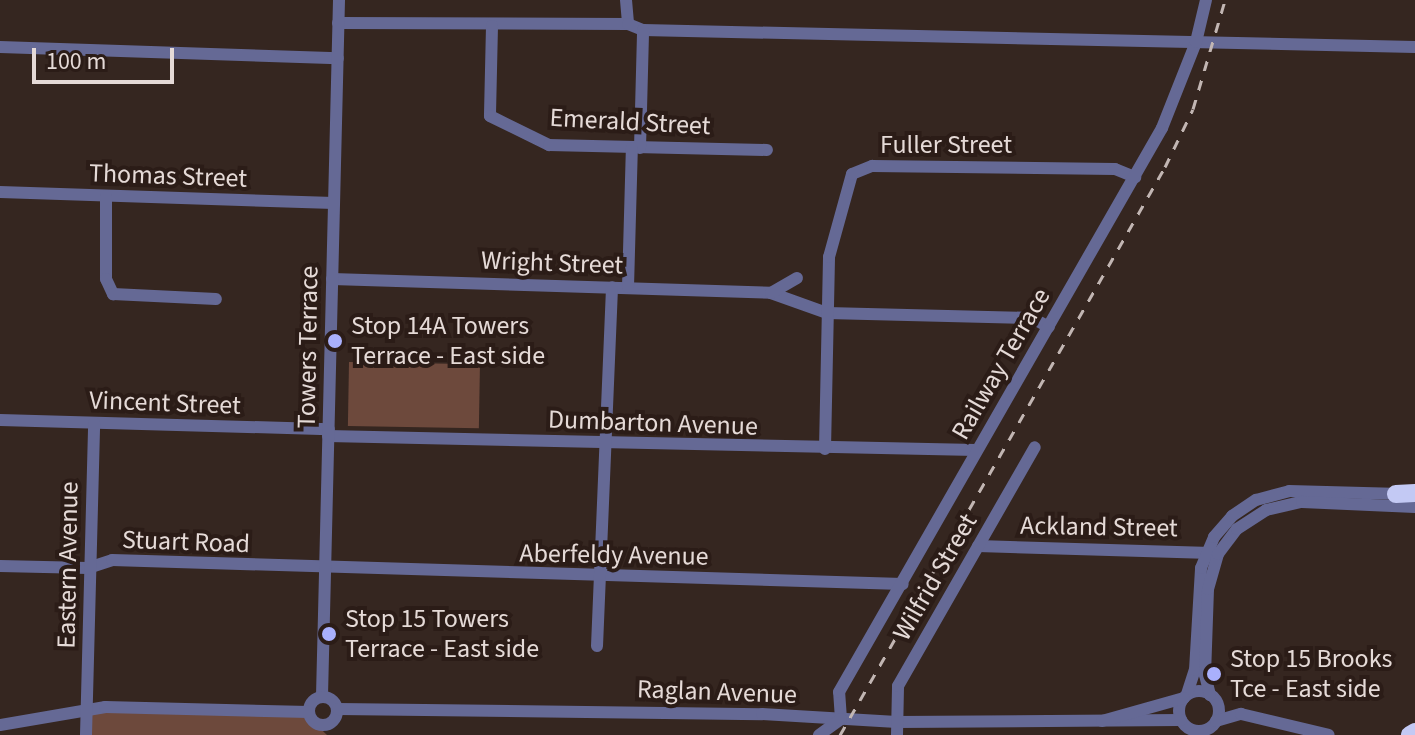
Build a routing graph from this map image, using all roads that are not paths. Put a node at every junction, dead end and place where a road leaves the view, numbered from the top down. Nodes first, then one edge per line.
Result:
1 (339, 0) edge
2 (626, 0) edge
3 (1206, 0) edge
4 (338, 23) junction
5 (628, 24) junction
6 (492, 26) junction
7 (643, 30) junction
8 (1196, 42) junction
9 (0, 47) edge
10 (1415, 47) edge
11 (338, 58) junction
12 (636, 148) junction
13 (767, 150) dead end
14 (1135, 177) junction
15 (0, 192) edge
16 (106, 196) junction
17 (334, 203) junction
18 (797, 278) dead end
19 (332, 279) junction
20 (612, 287) junction
21 (628, 287) junction
22 (771, 293) junction
23 (216, 299) dead end
24 (827, 313) junction
25 (1049, 327) junction
26 (0, 420) edge
27 (94, 423) junction
28 (328, 433) junction
29 (607, 444) junction
30 (1035, 447) dead end
31 (825, 449) junction
32 (976, 450) junction
33 (1409, 494) edge
34 (1415, 507) edge
35 (978, 546) junction
36 (1212, 553) junction
37 (91, 565) junction
38 (0, 566) edge
39 (325, 571) junction
40 (602, 577) junction
41 (903, 584) junction
42 (597, 646) dead end
43 (1210, 695) junction
44 (322, 696) junction
45 (1186, 696) junction
46 (86, 709) junction
47 (338, 709) junction
48 (309, 712) junction
49 (841, 719) junction
50 (1181, 720) junction
51 (1216, 721) junction
52 (1095, 724) junction
53 (0, 725) edge
54 (897, 729) edge
55 (328, 730) edge
56 (1415, 732) edge
57 (1198, 733) edge
58 (86, 735) edge
59 (819, 735) edge
60 (1329, 735) edge
61 (1410, 735) edge

1 - 4 street, Towers Terrace
2 - 5 street
3 - 8 street, Railway Terrace
4 - 6 street
4 - 11 street, Towers Terrace
5 - 6 street
5 - 7 street
6 - 12 street, Emerald Street
7 - 8 street
7 - 12 street
8 - 10 street
8 - 14 street, Railway Terrace
9 - 11 street
11 - 17 street, Towers Terrace
12 - 13 street, Emerald Street
12 - 21 street
14 - 24 street, Fuller Street
14 - 25 street, Railway Terrace
15 - 16 street, Thomas Street
16 - 17 street, Thomas Street
16 - 23 street
17 - 19 street, Towers Terrace
18 - 22 street
19 - 20 street, Wright Street
19 - 28 street, Towers Terrace
20 - 21 street, Wright Street
20 - 29 street
21 - 22 street, Wright Street
22 - 24 street, Wright Street
24 - 25 street, Wright Street
24 - 31 street
25 - 32 street, Railway Terrace
26 - 27 street, Vincent Street
27 - 28 street, Vincent Street
27 - 37 street, Eastern Avenue
28 - 29 street, Dumbarton Avenue
28 - 39 street, Towers Terrace
29 - 31 street, Dumbarton Avenue
29 - 40 street
30 - 35 street, Wilfrid Street
31 - 32 street, Dumbarton Avenue
32 - 41 street, Railway Terrace
33 - 36 street
34 - 36 street
35 - 36 street, Ackland Street
35 - 54 street, Wilfrid Street
36 - 43 street
36 - 45 street
37 - 38 street, Stuart Road
37 - 39 street, Stuart Road
37 - 46 street, Eastern Avenue
39 - 40 street, Aberfeldy Avenue
39 - 44 street, Towers Terrace
40 - 41 street, Aberfeldy Avenue
40 - 42 street
41 - 49 street, Railway Terrace
43 - 45 street
43 - 51 street
44 - 47 street
44 - 48 street
45 - 50 street
45 - 52 street, Raglan Avenue
46 - 48 street
46 - 53 street
46 - 58 street, Eastern Avenue
47 - 49 street, Raglan Avenue
47 - 55 street
48 - 55 street
49 - 54 street, Raglan Avenue
49 - 59 street
50 - 52 street, Raglan Avenue
50 - 57 street
51 - 57 street
51 - 60 street
52 - 54 street, Raglan Avenue
56 - 61 highway

